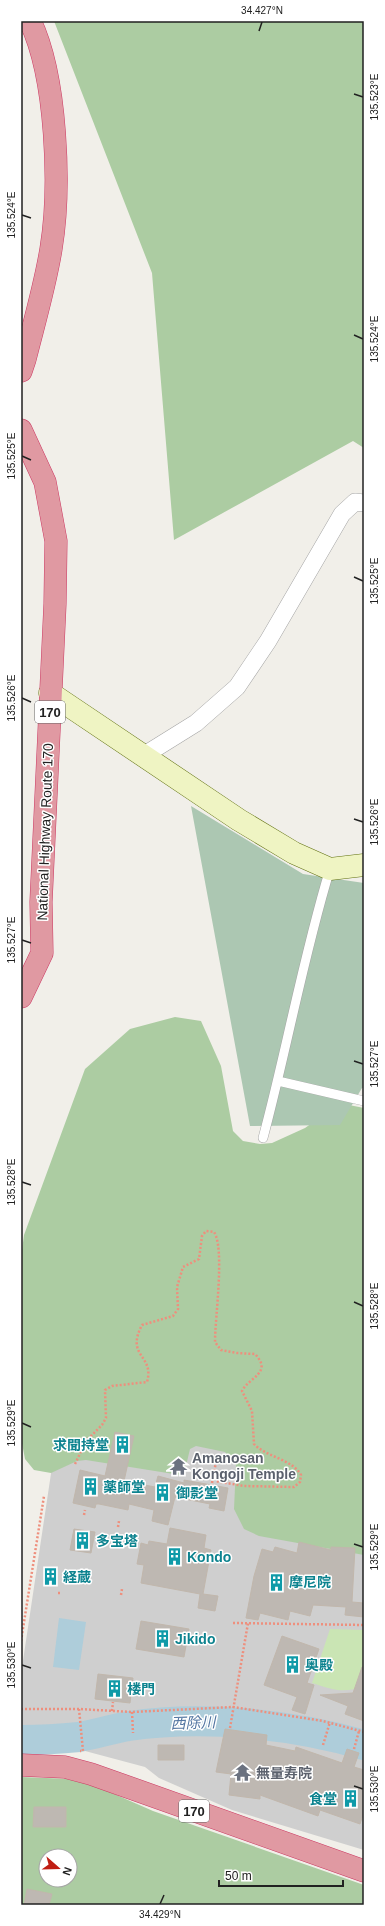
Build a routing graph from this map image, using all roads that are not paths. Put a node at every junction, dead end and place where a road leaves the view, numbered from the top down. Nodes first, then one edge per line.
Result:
1 (30, 21) edge
2 (21, 34) edge
3 (21, 323) edge
4 (21, 371) edge
5 (21, 430) edge
6 (364, 503) edge
7 (50, 693) junction
8 (143, 756) junction
9 (364, 866) edge
10 (330, 869) junction
11 (21, 996) edge
12 (278, 1081) junction
13 (364, 1101) edge
14 (263, 1138) dead end
15 (21, 1765) edge
16 (364, 1871) edge

1 - 4 highway
2 - 3 highway
5 - 7 highway, National Highway Route 170 / 170
6 - 8 street
7 - 8 street
7 - 11 highway, National Highway Route 170 / 170
8 - 10 street
9 - 10 street
10 - 12 lane
12 - 13 lane
12 - 14 lane
15 - 16 highway, 170

